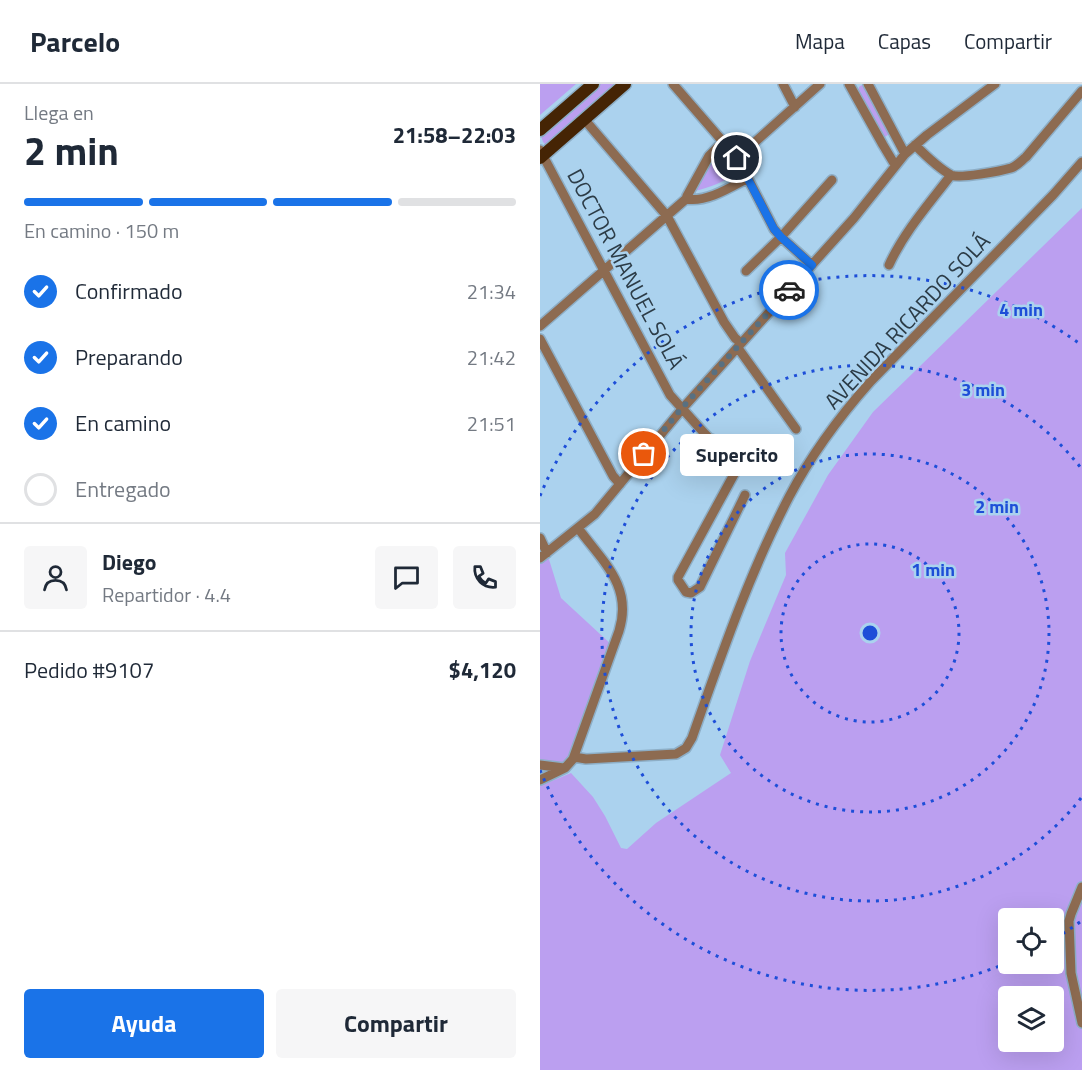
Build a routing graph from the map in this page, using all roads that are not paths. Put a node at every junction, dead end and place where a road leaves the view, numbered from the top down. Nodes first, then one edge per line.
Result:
1 (593, 84) edge
2 (625, 84) edge
3 (673, 84) edge
4 (783, 84) edge
5 (820, 84) edge
6 (849, 84) edge
7 (868, 84) edge
8 (995, 84) edge
9 (1082, 92) edge
10 (795, 107) junction
11 (584, 119) junction
12 (540, 130) edge
13 (723, 142) junction
14 (915, 145) junction
15 (541, 154) edge
16 (905, 154) junction
17 (737, 158) junction
18 (1082, 162) edge
19 (895, 165) junction
20 (951, 175) junction
21 (748, 178) junction
22 (832, 180) dead end
23 (686, 199) junction
24 (667, 216) junction
25 (781, 237) junction
26 (812, 265) junction
27 (890, 265) dead end
28 (605, 271) junction
29 (746, 271) dead end
30 (540, 326) edge
31 (540, 339) edge
32 (739, 346) junction
33 (681, 409) junction
34 (796, 429) dead end
35 (620, 484) junction
36 (745, 495) dead end
37 (578, 528) junction
38 (540, 538) edge
39 (544, 555) edge
40 (574, 757) junction
41 (540, 765) edge
42 (565, 768) junction
43 (540, 780) edge
44 (1082, 887) edge
45 (1082, 1023) edge

1 - 12 main road
2 - 11 main road
3 - 13 street
4 - 10 street
5 - 10 street
6 - 19 street
7 - 16 street
8 - 14 street
9 - 20 street
10 - 17 street
11 - 15 main road
11 - 24 street
13 - 17 street
13 - 23 street
14 - 16 street
14 - 20 street
15 - 28 street, DOCTOR MANUEL SOLÁ
16 - 19 street
17 - 21 street
18 - 40 street, AVENIDA RICARDO SOLÁ
19 - 26 street
20 - 27 street
21 - 23 street
21 - 25 street
22 - 25 street
23 - 24 street
24 - 28 street
24 - 32 street
25 - 26 street
25 - 29 street
26 - 32 street
28 - 30 street
28 - 33 street, DOCTOR MANUEL SOLÁ
31 - 35 street
32 - 33 street
32 - 34 street
33 - 35 street
33 - 36 street, DOCTOR MANUEL SOLÁ
35 - 37 street
37 - 39 street
37 - 40 street
38 - 39 street
40 - 42 street
41 - 42 street
42 - 43 street
44 - 45 street

